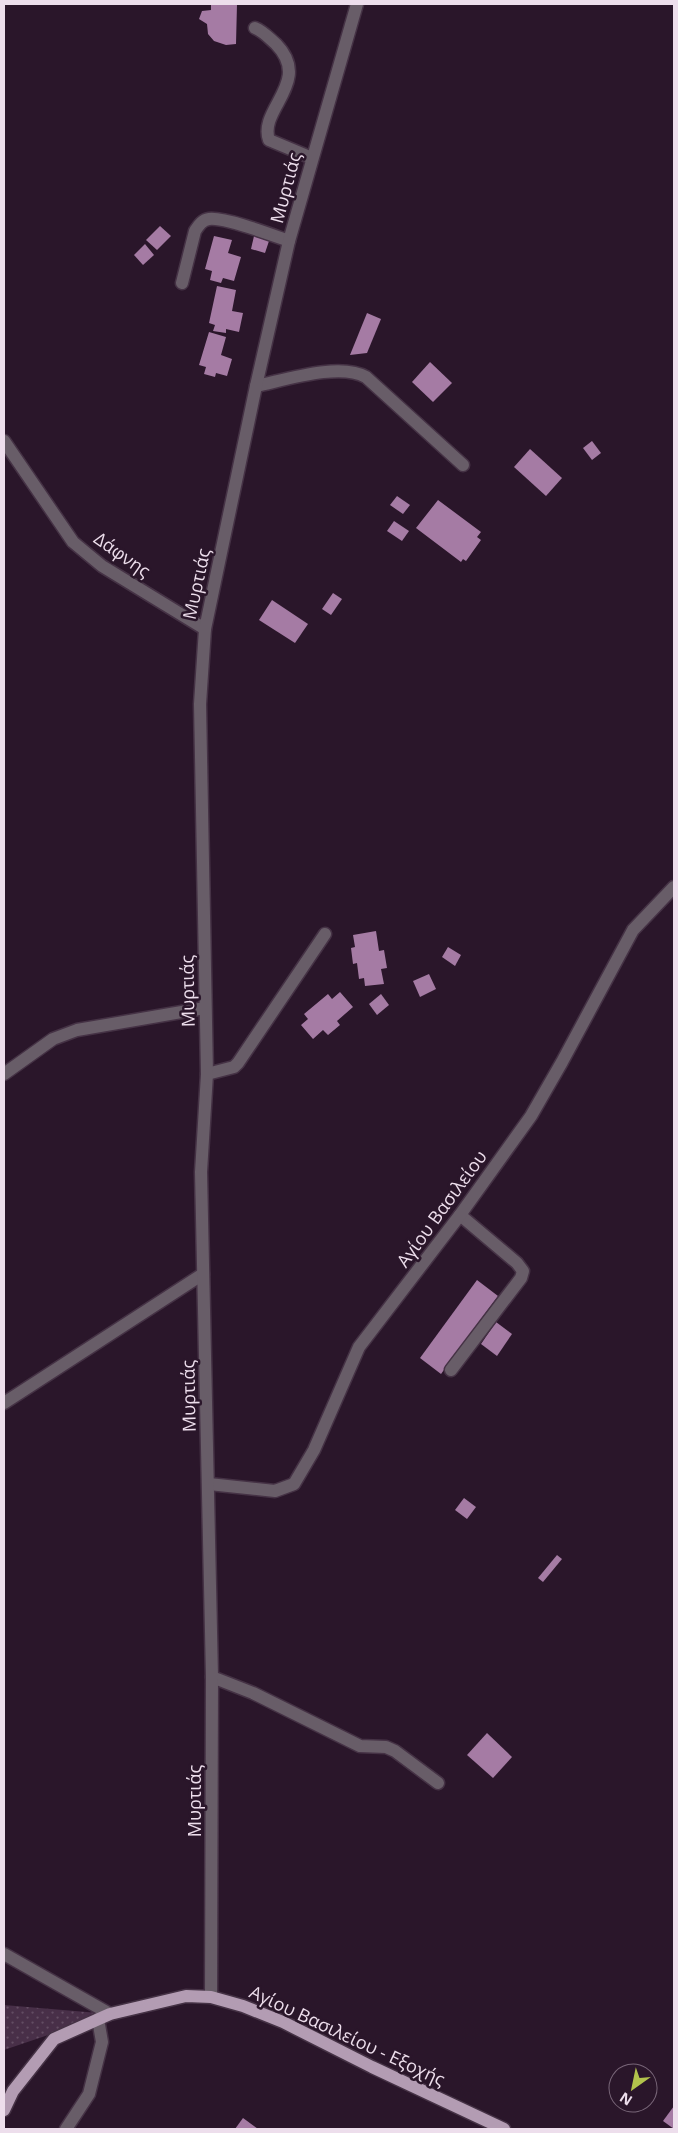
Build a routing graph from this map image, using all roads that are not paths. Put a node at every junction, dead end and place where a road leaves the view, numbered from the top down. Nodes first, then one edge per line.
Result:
1 (357, 4) edge
2 (255, 28) dead end
3 (312, 158) junction
4 (290, 241) junction
5 (182, 282) dead end
6 (256, 386) junction
7 (4, 441) edge
8 (463, 465) dead end
9 (205, 629) junction
10 (674, 887) edge
11 (325, 934) dead end
12 (205, 1008) junction
13 (4, 1074) edge
14 (206, 1074) junction
15 (460, 1216) junction
16 (203, 1274) junction
17 (451, 1370) dead end
18 (4, 1403) edge
19 (209, 1484) junction
20 (212, 1677) junction
21 (438, 1783) dead end
22 (4, 1954) edge
23 (211, 1997) junction
24 (104, 2017) junction
25 (4, 2110) edge
26 (66, 2129) edge
27 (504, 2129) edge

1 - 3 street, Μυρτιάς
2 - 3 street
3 - 4 street, Μυρτιάς
4 - 5 street
4 - 6 street, Μυρτιάς
6 - 8 street
6 - 9 street, Μυρτιάς
7 - 9 street, Δάφνης
9 - 12 street, Μυρτιάς
10 - 15 street, Αγίου Βασιλείου
11 - 14 street
12 - 13 street
12 - 14 street, Μυρτιάς
14 - 16 street, Μυρτιάς
15 - 17 street
15 - 19 street, Αγίου Βασιλείου
16 - 18 street
16 - 19 street, Μυρτιάς
19 - 20 street, Μυρτιάς
20 - 21 street
20 - 23 street, Μυρτιάς
22 - 24 street
23 - 24 main road, Αγίου Βασιλείου - Εξοχής
23 - 27 main road, Αγίου Βασιλείου - Εξοχής
24 - 25 main road, Αγίου Βασιλείου - Εξοχής
24 - 26 street

